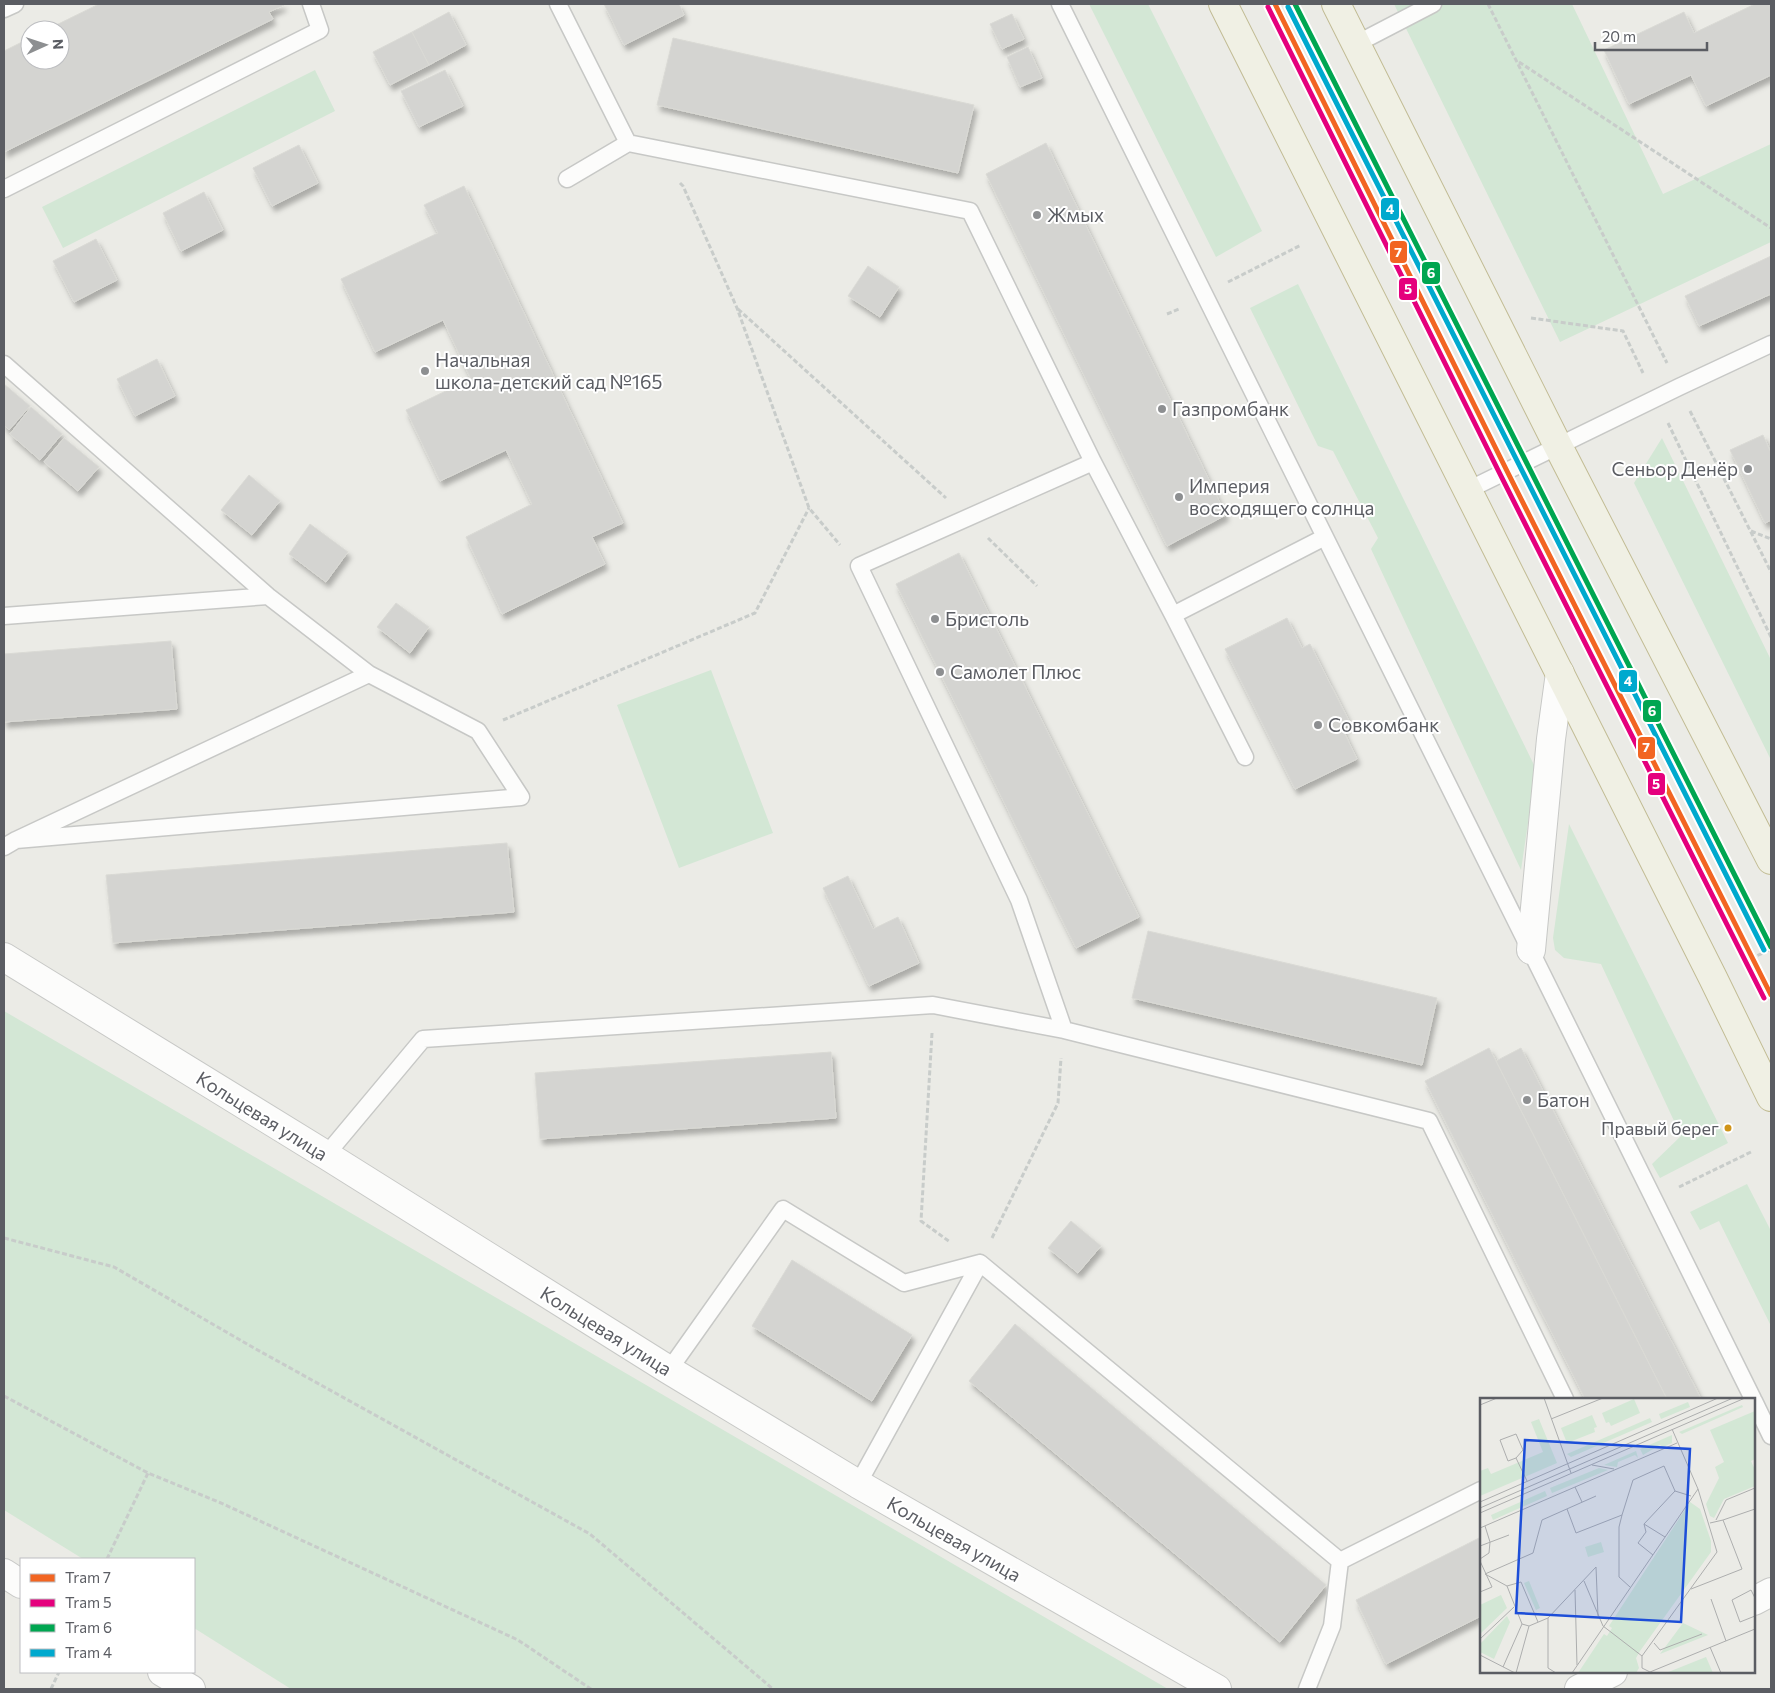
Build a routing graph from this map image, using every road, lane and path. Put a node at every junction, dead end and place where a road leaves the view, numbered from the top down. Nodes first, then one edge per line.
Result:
1 (15, 4) edge
2 (311, 4) edge
3 (558, 4) edge
4 (1060, 4) edge
5 (1223, 4) edge
6 (1336, 4) edge
7 (1433, 4) edge
8 (1488, 4) edge
9 (4, 9) edge
10 (1356, 44) junction
11 (1518, 62) junction
12 (628, 143) junction
13 (567, 179) dead end
14 (676, 180) dead end
15 (4, 189) edge
16 (1771, 228) edge
17 (1302, 245) dead end
18 (1220, 287) dead end
19 (737, 308) junction
20 (1530, 318) dead end
21 (1771, 344) edge
22 (4, 364) edge
23 (1678, 387) junction
24 (1656, 398) junction
25 (1558, 446) junction
26 (1093, 462) junction
27 (1468, 490) junction
28 (809, 508) junction
29 (967, 517) junction
30 (1751, 531) junction
31 (1325, 537) junction
32 (1771, 539) edge
33 (859, 566) junction
34 (1771, 572) edge
35 (1037, 586) dead end
36 (268, 596) junction
37 (1173, 615) junction
38 (4, 616) edge
39 (1771, 637) edge
40 (1560, 673) junction
41 (368, 674) junction
42 (478, 731) junction
43 (1245, 757) dead end
44 (10, 843) edge
45 (1771, 860) edge
46 (1771, 949) edge
47 (1531, 950) junction
48 (4, 957) edge
49 (1744, 962) dead end
50 (933, 1005) junction
51 (1064, 1030) junction
52 (1771, 1097) edge
53 (1751, 1152) dead end
54 (326, 1155) junction
55 (1654, 1199) junction
56 (4, 1238) edge
57 (980, 1263) junction
58 (669, 1370) junction
59 (4, 1396) edge
60 (1565, 1398) edge
61 (1752, 1398) edge
62 (1755, 1404) edge
63 (1771, 1436) edge
64 (148, 1473) junction
65 (858, 1484) junction
66 (1480, 1491) edge
67 (107, 1558) edge
68 (1340, 1561) junction
69 (4, 1573) edge
70 (20, 1583) edge
71 (1771, 1592) edge
72 (1755, 1600) edge
73 (59, 1673) edge
74 (164, 1673) edge
75 (1611, 1673) edge
76 (51, 1689) edge
77 (191, 1689) edge
78 (591, 1689) edge
79 (773, 1689) edge
80 (1217, 1689) edge
81 (1307, 1689) edge
82 (1578, 1689) edge

1 - 9 lane
2 - 15 lane
3 - 12 lane
4 - 31 lane
5 - 27 highway
6 - 10 highway
7 - 10 lane
8 - 11 path
10 - 25 highway
11 - 16 path
11 - 23 path
12 - 13 lane
12 - 26 lane
14 - 19 path
17 - 18 path
19 - 28 path
19 - 29 path
20 - 24 path
21 - 23 lane
22 - 36 lane
23 - 24 lane
23 - 30 path
24 - 25 lane
24 - 39 path
25 - 27 lane
25 - 45 highway
26 - 29 lane
26 - 37 lane
27 - 40 highway
28 - 33 path
28 - 42 path
29 - 33 lane
29 - 35 path
30 - 32 path
30 - 34 path
31 - 37 lane
31 - 47 lane
33 - 51 lane
36 - 38 lane
36 - 41 lane
37 - 43 lane
40 - 47 street
40 - 52 highway
41 - 42 lane
41 - 44 lane
42 - 44 lane
46 - 49 path
47 - 55 lane
48 - 54 street, Кольцевая улица
50 - 51 lane
50 - 54 lane
50 - 57 path
51 - 57 path
51 - 60 lane
53 - 55 path
54 - 58 street, Кольцевая улица
55 - 61 lane
56 - 79 path
57 - 58 lane
57 - 65 lane
57 - 68 lane
58 - 65 street, Кольцевая улица
59 - 64 path
62 - 63 lane
64 - 67 path
64 - 78 path
65 - 80 street, Кольцевая улица
66 - 68 lane
68 - 81 lane
69 - 70 street
71 - 72 street
73 - 76 path
74 - 77 street
75 - 82 street

